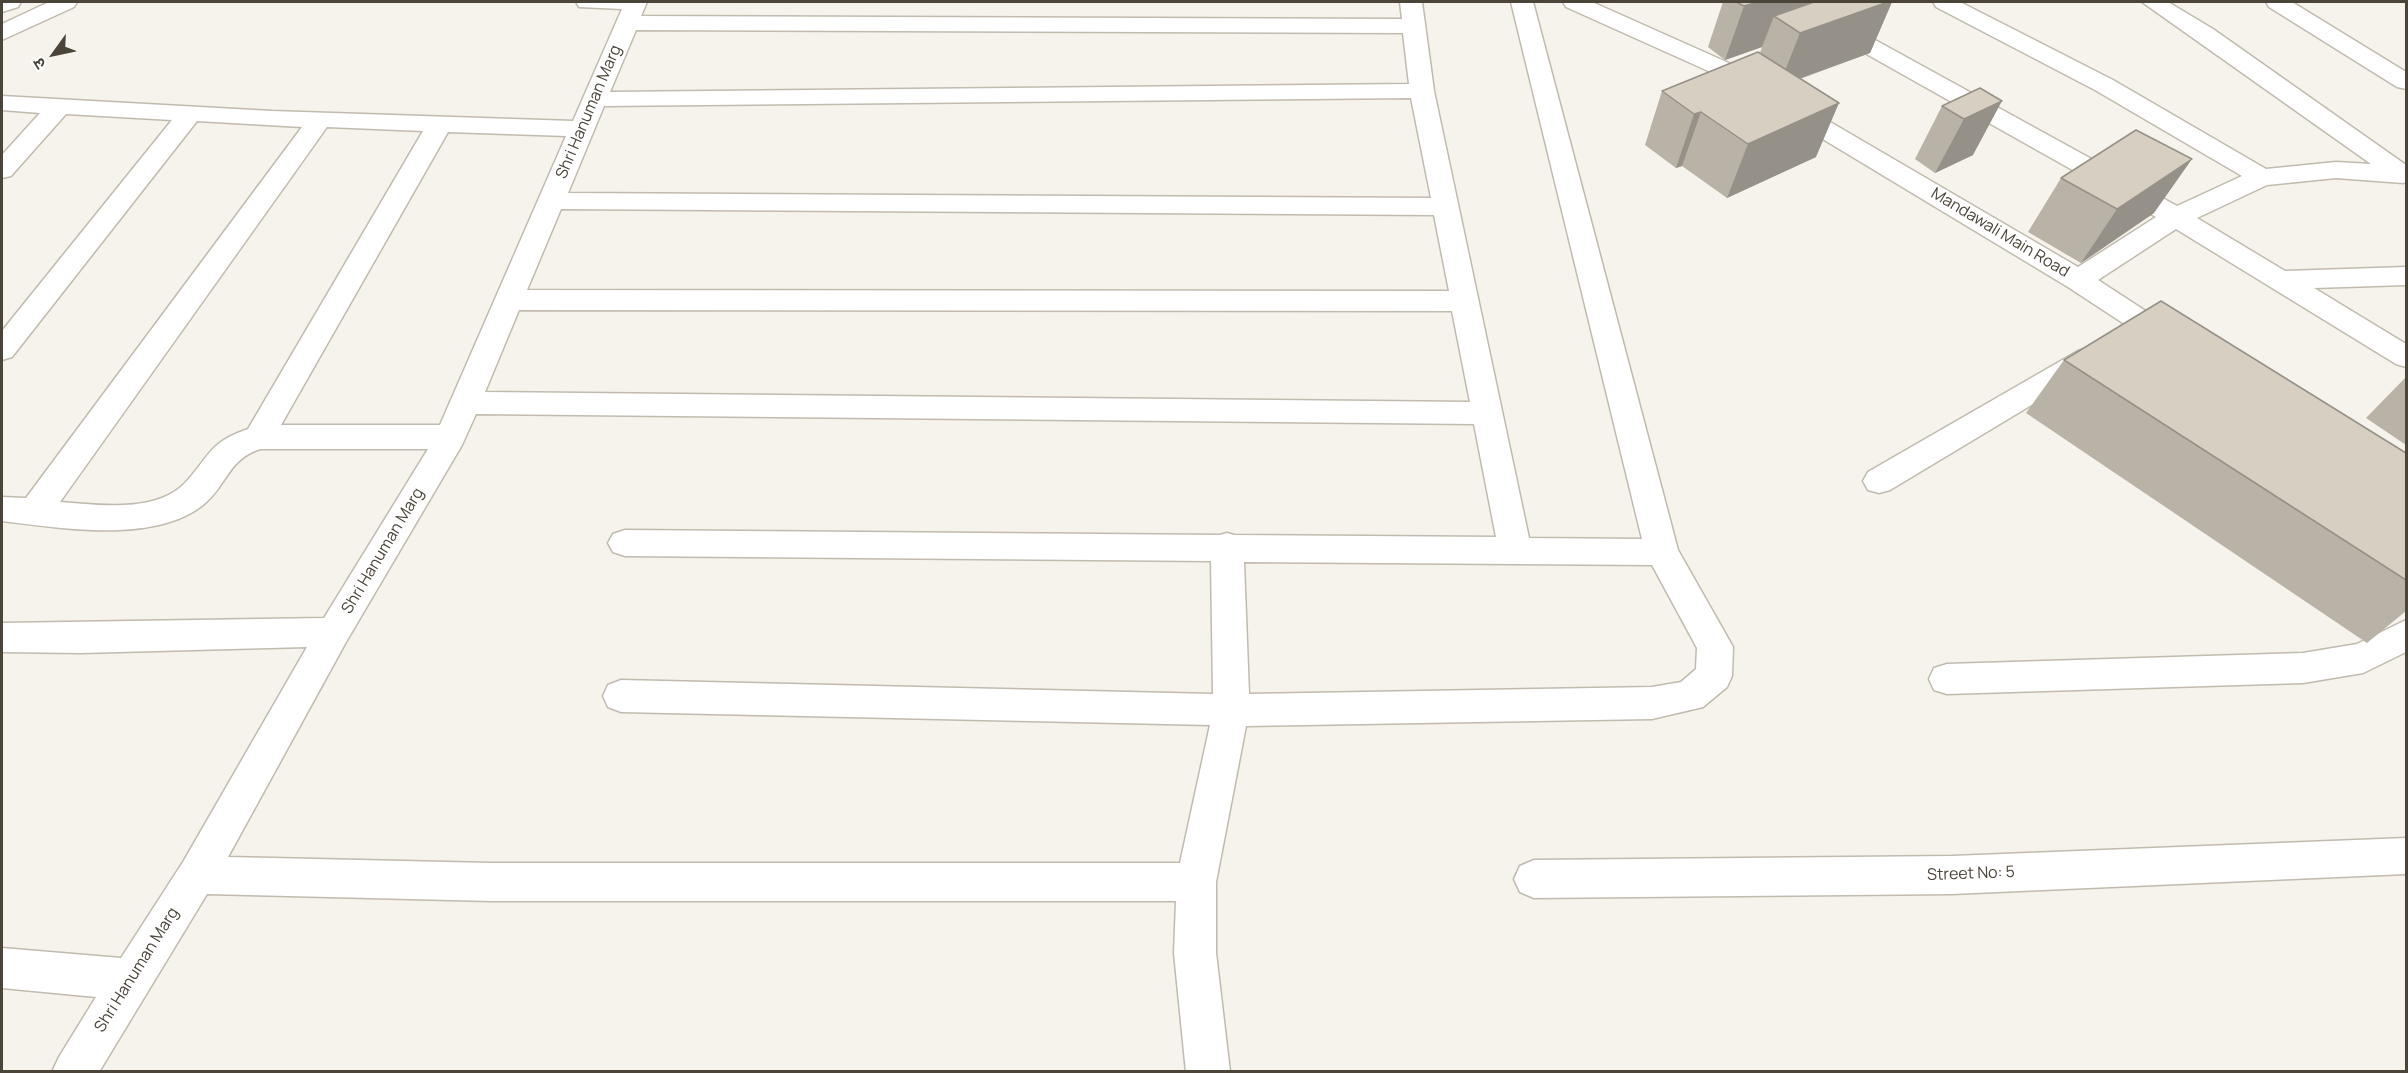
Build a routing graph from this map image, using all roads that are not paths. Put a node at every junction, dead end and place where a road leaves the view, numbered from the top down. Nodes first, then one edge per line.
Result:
1 (10, 2) edge
2 (66, 2) edge
3 (587, 2) edge
4 (1522, 2) edge
5 (1574, 2) edge
6 (1791, 2) edge
7 (1944, 2) edge
8 (2153, 2) edge
9 (2277, 2) edge
10 (2, 5) edge
11 (632, 9) edge
12 (1413, 14) edge
13 (2, 33) edge
14 (2406, 82) edge
15 (1422, 91) junction
16 (595, 99) junction
17 (2, 103) edge
18 (60, 107) junction
19 (191, 113) junction
20 (320, 120) junction
21 (440, 124) junction
22 (581, 129) junction
23 (2, 170) edge
24 (2405, 175) edge
25 (2262, 177) junction
26 (552, 201) junction
27 (1445, 207) junction
28 (2176, 216) junction
29 (2406, 276) edge
30 (2078, 280) junction
31 (2281, 280) junction
32 (510, 300) junction
33 (1462, 301) junction
34 (2147, 325) junction
35 (2, 350) edge
36 (2406, 357) edge
37 (2197, 358) edge
38 (467, 403) junction
39 (1489, 413) junction
40 (259, 437) junction
41 (451, 437) junction
42 (1879, 482) dead end
43 (2, 509) edge
44 (36, 511) junction
45 (625, 543) dead end
46 (1227, 546) junction
47 (1515, 549) junction
48 (1662, 552) junction
49 (334, 632) junction
50 (2406, 636) edge
51 (2, 637) edge
52 (1947, 679) dead end
53 (621, 696) dead end
54 (1231, 710) junction
55 (2406, 856) edge
56 (196, 875) junction
57 (1534, 879) dead end
58 (1196, 882) junction
59 (2, 968) edge
60 (131, 980) junction
61 (74, 1071) edge
62 (1208, 1071) edge

1 - 10 street
2 - 13 street
3 - 11 street
4 - 48 street
5 - 30 street, Mandawali Main Road
6 - 28 street
7 - 25 street
8 - 24 street
9 - 14 street
11 - 12 street
11 - 16 street, Shri Hanuman Marg
12 - 15 street
15 - 16 street
15 - 27 street
16 - 22 street, Shri Hanuman Marg
17 - 18 street
18 - 19 street
18 - 23 street
19 - 20 street
19 - 35 street
20 - 21 street
20 - 44 street
21 - 22 street
21 - 40 street
22 - 26 street, Shri Hanuman Marg
24 - 25 street
25 - 28 street
26 - 27 street
26 - 32 street, Shri Hanuman Marg
27 - 33 street
28 - 30 street
28 - 31 street
29 - 31 street
30 - 34 street, Mandawali Main Road
31 - 36 street
32 - 33 street
32 - 38 street, Shri Hanuman Marg
33 - 39 street
34 - 37 street, Mandawali Main Road
34 - 42 street
38 - 39 street
38 - 41 street, Shri Hanuman Marg
39 - 47 street
40 - 41 street
40 - 44 street
41 - 49 street, Shri Hanuman Marg
43 - 44 street
45 - 46 street
46 - 47 street
46 - 54 street
47 - 48 street
48 - 54 street
49 - 51 street
49 - 56 street, Shri Hanuman Marg
50 - 52 street
53 - 54 street
54 - 58 street
55 - 57 street, Street No: 5
56 - 58 street
56 - 60 street, Shri Hanuman Marg
58 - 62 street
59 - 60 street
60 - 61 street, Shri Hanuman Marg

